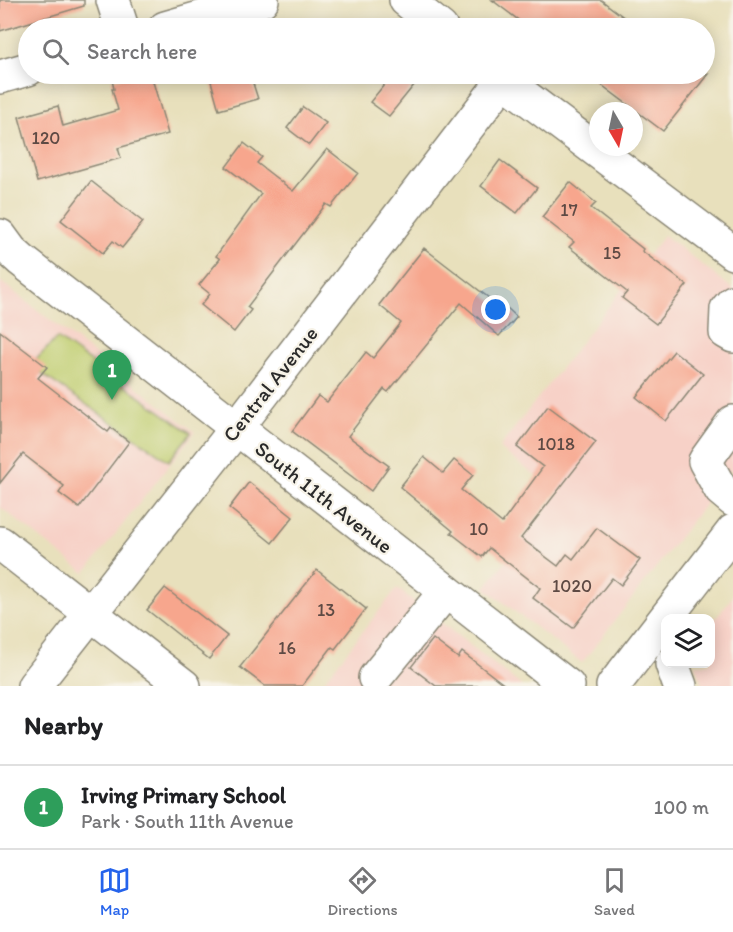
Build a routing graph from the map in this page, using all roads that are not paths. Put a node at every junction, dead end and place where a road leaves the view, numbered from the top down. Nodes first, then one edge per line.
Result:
1 (114, 0) edge
2 (262, 0) edge
3 (406, 0) edge
4 (119, 18) edge
5 (200, 18) edge
6 (428, 18) edge
7 (18, 72) edge
8 (0, 77) edge
9 (494, 84) edge
10 (508, 84) edge
11 (0, 236) edge
12 (733, 253) edge
13 (733, 302) edge
14 (733, 336) edge
15 (733, 422) edge
16 (236, 429) junction
17 (733, 500) edge
18 (733, 531) edge
19 (0, 543) edge
20 (446, 591) junction
21 (89, 613) junction
22 (677, 614) edge
23 (661, 638) edge
24 (674, 668) edge
25 (375, 678) dead end
26 (34, 686) edge
27 (184, 686) edge
28 (568, 686) edge
29 (613, 686) edge
30 (680, 686) edge

1 - 4 street
2 - 5 street
3 - 6 street
7 - 8 street
9 - 16 street, Central Avenue
10 - 12 street
11 - 16 street, South 11th Avenue
13 - 14 street
15 - 17 street
16 - 20 street, South 11th Avenue
16 - 21 street, Central Avenue
18 - 22 street
19 - 21 street
20 - 25 street
20 - 28 street, South 11th Avenue
21 - 26 street, Central Avenue
21 - 27 street
23 - 29 street
24 - 30 street

